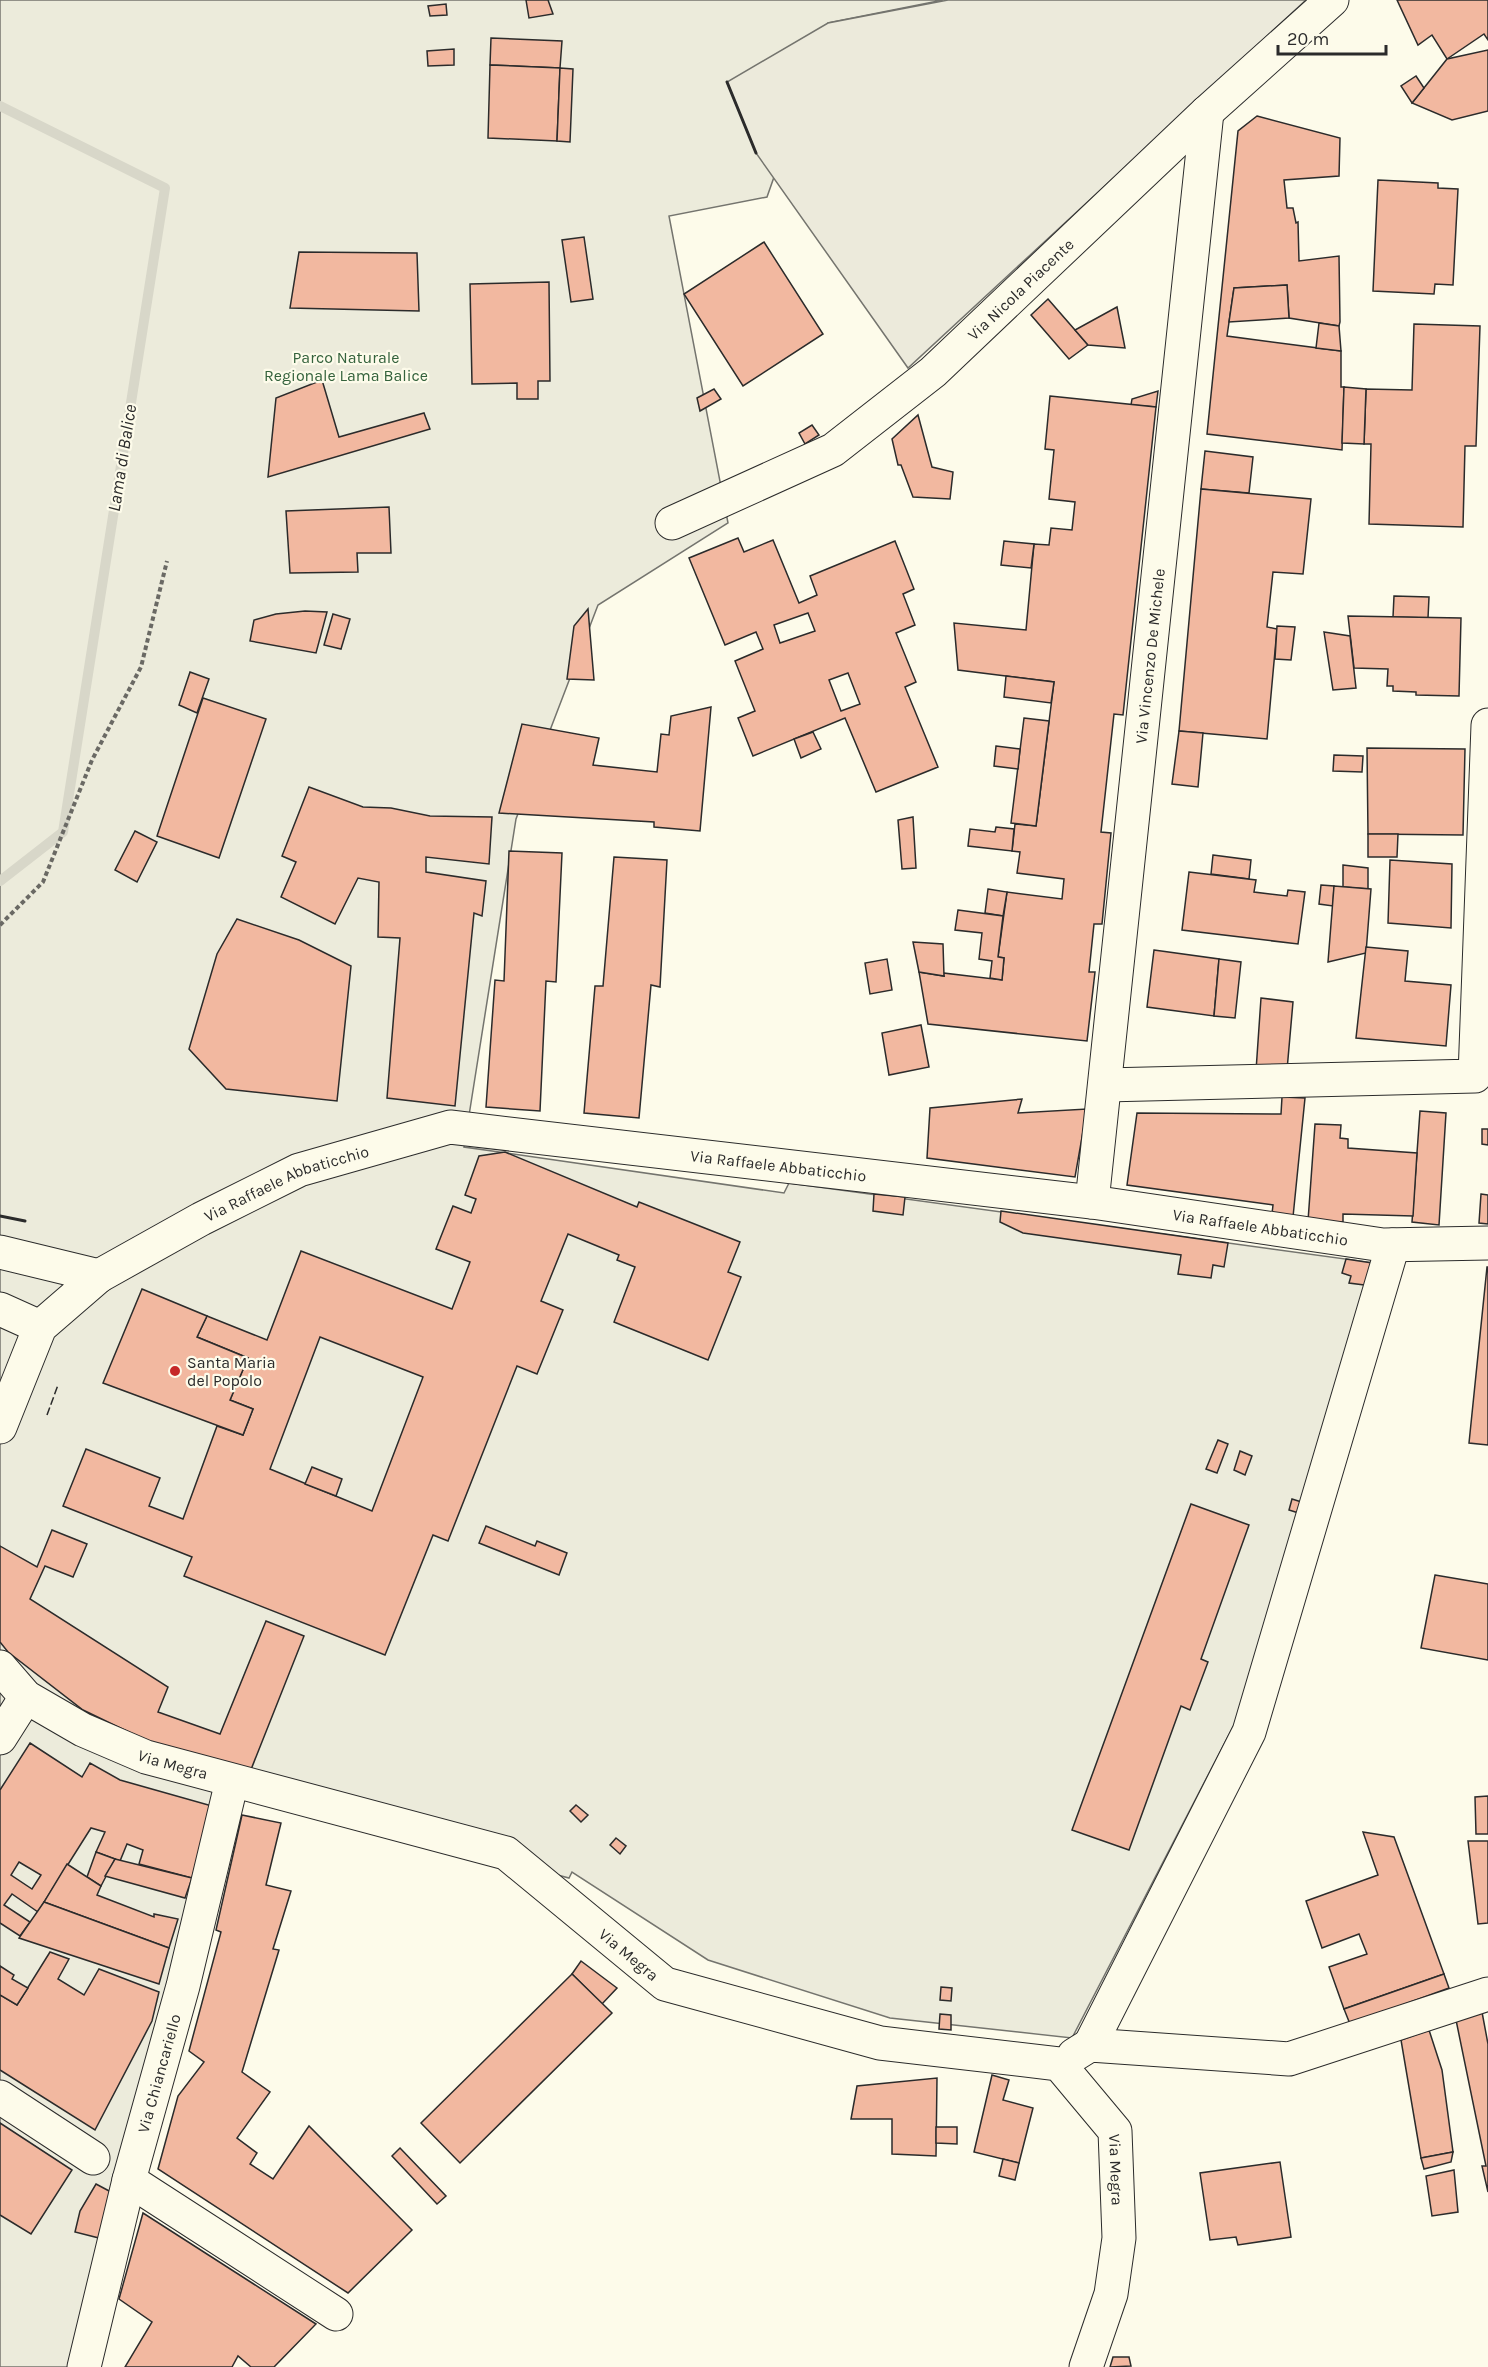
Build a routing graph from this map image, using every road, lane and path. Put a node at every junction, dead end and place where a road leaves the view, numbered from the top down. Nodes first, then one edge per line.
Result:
1 (1332, 0) edge
2 (1207, 111) junction
3 (672, 523) dead end
4 (167, 561) dead end
5 (1488, 725) edge
6 (0, 925) edge
7 (1482, 1076) edge
8 (1105, 1085) junction
9 (1092, 1202) junction
10 (1488, 1243) edge
11 (1393, 1245) junction
12 (0, 1252) edge
13 (99, 1276) junction
14 (0, 1309) edge
15 (40, 1327) junction
16 (0, 1427) edge
17 (0, 1667) edge
18 (26, 1697) junction
19 (0, 1738) edge
20 (232, 1781) junction
21 (1488, 1994) edge
22 (1090, 2045) junction
23 (1059, 2064) junction
24 (0, 2097) edge
25 (93, 2158) dead end
26 (129, 2180) junction
27 (336, 2314) dead end
28 (84, 2367) edge
29 (1086, 2367) edge

1 - 2 street, Via Nicola Piacente
2 - 3 street, Via Nicola Piacente
2 - 8 street, Via Vincenzo De Michele
4 - 6 path
5 - 7 street
7 - 8 street
8 - 9 street, Via Vincenzo De Michele
9 - 11 street, Via Raffaele Abbaticchio
9 - 13 street, Via Raffaele Abbaticchio
10 - 11 street, Via Raffaele Abbaticchio
11 - 22 street
12 - 13 street
13 - 15 street, Via Raffaele Abbaticchio
14 - 15 street
15 - 16 street
17 - 18 street, Via Megra
18 - 19 street
18 - 20 street, Via Megra
20 - 23 street, Via Megra
20 - 26 street, Via Chiancariello
21 - 22 street
22 - 23 street
23 - 29 street, Via Megra
24 - 25 street
26 - 27 street
26 - 28 street, Via Chiancariello

